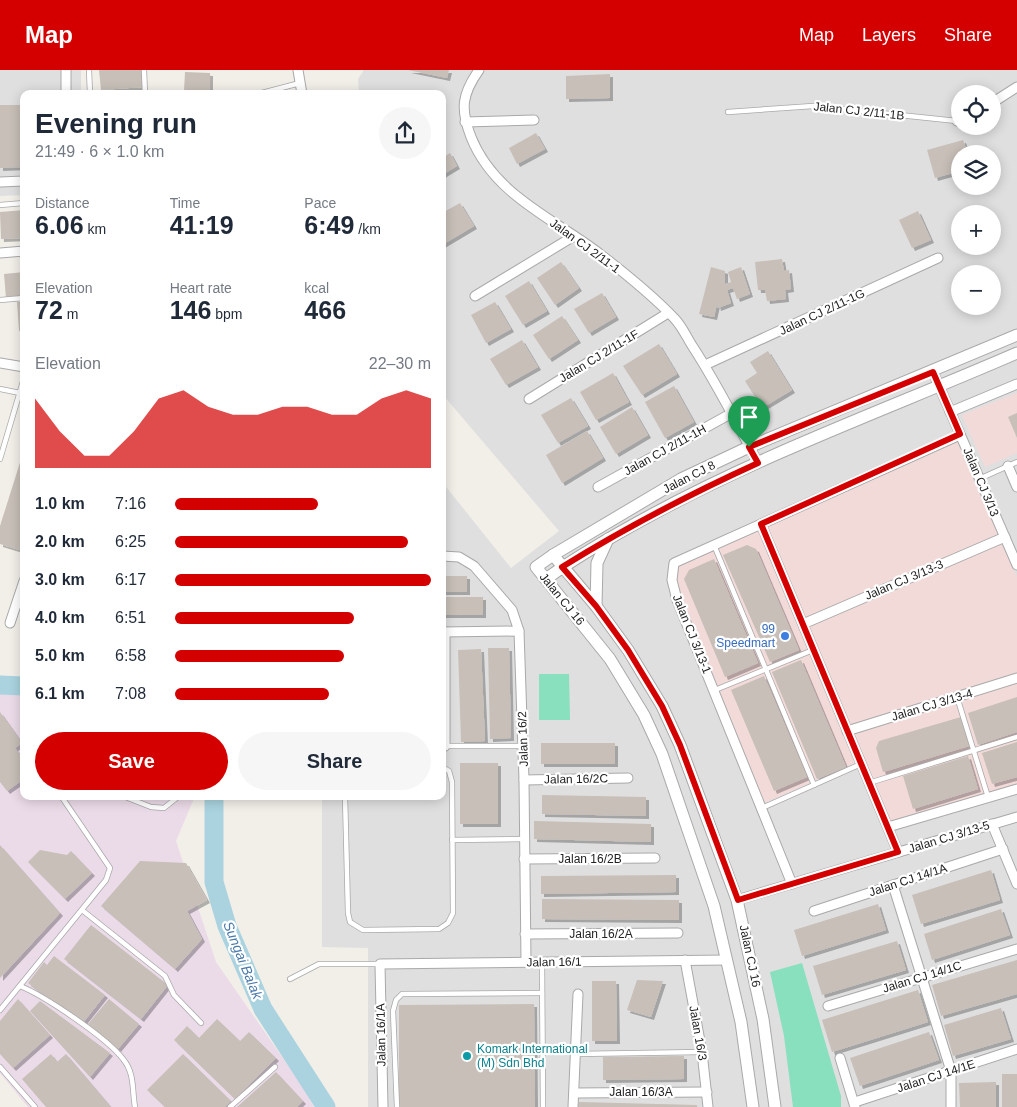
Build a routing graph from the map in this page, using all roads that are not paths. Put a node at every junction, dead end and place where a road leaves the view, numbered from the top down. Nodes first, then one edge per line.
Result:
1 (66, 70) edge
2 (89, 70) edge
3 (144, 70) edge
4 (298, 70) edge
5 (479, 70) edge
6 (300, 83) junction
7 (1017, 87) edge
8 (66, 90) edge
9 (90, 90) edge
10 (145, 90) edge
11 (273, 90) edge
12 (301, 90) edge
13 (1001, 98) edge
14 (728, 112) dead end
15 (951, 119) edge
16 (534, 120) dead end
17 (465, 122) junction
18 (20, 181) edge
19 (0, 182) edge
20 (20, 203) edge
21 (0, 205) edge
22 (574, 236) junction
23 (20, 251) edge
24 (0, 253) edge
25 (938, 258) dead end
26 (474, 296) dead end
27 (20, 298) edge
28 (0, 300) edge
29 (668, 313) junction
30 (1017, 335) edge
31 (1017, 353) edge
32 (0, 364) edge
33 (705, 365) junction
34 (20, 366) edge
35 (933, 372) junction
36 (1017, 384) edge
37 (939, 387) junction
38 (0, 389) edge
39 (20, 393) joint
40 (529, 398) dead end
41 (732, 412) junction
42 (950, 412) junction
43 (960, 434) junction
44 (749, 447) junction
45 (2, 448) edge
46 (0, 459) edge
47 (1017, 462) edge
48 (758, 463) junction
49 (1008, 466) junction
50 (979, 479) junction
51 (598, 487) dead end
52 (1017, 487) edge
53 (761, 524) junction
54 (1005, 537) junction
55 (608, 539) junction
56 (714, 545) junction
57 (553, 555) junction
58 (446, 556) edge
59 (1017, 565) edge
60 (536, 567) joint
61 (562, 567) junction
62 (546, 579) junction
63 (20, 593) edge
64 (596, 606) junction
65 (10, 623) dead end
66 (803, 624) junction
67 (519, 630) junction
68 (446, 632) edge
69 (814, 650) junction
70 (765, 669) junction
71 (1017, 678) edge
72 (715, 690) junction
73 (957, 697) junction
74 (847, 731) junction
75 (1017, 737) edge
76 (446, 746) edge
77 (523, 746) junction
78 (973, 750) junction
79 (861, 764) junction
80 (446, 769) edge
81 (628, 778) dead end
82 (524, 780) junction
83 (869, 783) junction
84 (814, 785) junction
85 (1017, 788) edge
86 (988, 797) junction
87 (64, 800) edge
88 (133, 800) edge
89 (174, 800) edge
90 (345, 800) edge
91 (762, 808) junction
92 (1017, 817) edge
93 (992, 824) junction
94 (888, 827) junction
95 (524, 839) junction
96 (452, 840) junction
97 (1003, 849) junction
98 (898, 852) junction
99 (655, 858) dead end
100 (524, 859) junction
101 (792, 884) junction
102 (1017, 884) edge
103 (894, 885) junction
104 (738, 900) junction
105 (82, 910) junction
106 (814, 911) dead end
107 (525, 934) junction
108 (678, 934) dead end
109 (1017, 949) edge
110 (685, 960) junction
111 (727, 960) junction
112 (526, 962) junction
113 (542, 962) junction
114 (380, 964) junction
115 (921, 977) junction
116 (290, 979) dead end
117 (20, 986) junction
118 (542, 993) junction
119 (578, 994) dead end
120 (828, 1006) dead end
121 (0, 1010) edge
122 (201, 1023) dead end
123 (1017, 1049) edge
124 (702, 1052) junction
125 (576, 1054) junction
126 (840, 1058) dead end
127 (0, 1067) edge
128 (275, 1067) dead end
129 (951, 1071) junction
130 (707, 1092) junction
131 (574, 1093) junction
132 (855, 1105) edge
133 (35, 1107) edge
134 (135, 1107) edge
135 (230, 1107) edge
136 (383, 1107) edge
137 (396, 1107) edge
138 (543, 1107) edge
139 (573, 1107) edge
140 (708, 1107) edge
141 (754, 1107) edge
142 (775, 1107) edge
143 (951, 1107) edge

1 - 8 street
2 - 9 lane
3 - 10 lane
4 - 6 street
5 - 17 street, Jalan CJ 2/11-1
6 - 11 lane
6 - 12 street
7 - 13 street
14 - 15 lane, Jalan CJ 2/11-1B
16 - 17 street
17 - 22 street, Jalan CJ 2/11-1
18 - 19 street
20 - 21 lane
22 - 26 street
22 - 29 street, Jalan CJ 2/11-1
23 - 24 street
25 - 33 street, Jalan CJ 2/11-1G
27 - 28 lane
29 - 33 street, Jalan CJ 2/11-1
29 - 40 street, Jalan CJ 2/11-1F
30 - 35 street, Jalan CJ 8
31 - 37 street, Jalan CJ 8
32 - 34 street
33 - 41 street, Jalan CJ 2/11-1
35 - 37 street, Jalan CJ 3/13
35 - 44 street, Jalan CJ 8
36 - 42 street
37 - 42 street, Jalan CJ 3/13
37 - 48 street, Jalan CJ 8
38 - 39 lane
39 - 45 lane
41 - 44 street, Jalan CJ 2/11-1
41 - 51 street, Jalan CJ 2/11-1H
42 - 43 street, Jalan CJ 3/13
43 - 50 street, Jalan CJ 3/13
43 - 53 street, Jalan CJ 3/13-1
44 - 48 street, Jalan CJ 2/11-1
44 - 57 street, Jalan CJ 8
45 - 46 lane
47 - 49 lane
48 - 55 street, Jalan CJ 8
49 - 50 lane
49 - 52 street
50 - 54 street, Jalan CJ 3/13
53 - 56 street, Jalan CJ 3/13-1
53 - 66 street
54 - 59 street, Jalan CJ 3/13
54 - 66 street, Jalan CJ 3/13-3
55 - 61 street, Jalan CJ 8
55 - 64 street
56 - 70 lane
56 - 72 street, Jalan CJ 3/13-1
57 - 60 street, Jalan CJ 8
57 - 61 street, Jalan CJ 16
58 - 67 street, Jalan 16/2
60 - 62 street, Jalan CJ 16
61 - 62 street, Jalan CJ 8
61 - 64 street, Jalan CJ 16
62 - 111 street, Jalan CJ 16
63 - 65 street
64 - 104 street, Jalan CJ 16
66 - 69 street
67 - 68 street
67 - 77 street, Jalan 16/2
69 - 70 lane
69 - 74 street
70 - 72 lane
70 - 84 lane
71 - 73 street, Jalan CJ 3/13-4
72 - 91 street, Jalan CJ 3/13-1
73 - 74 street, Jalan CJ 3/13-4
73 - 78 lane
74 - 79 street
75 - 78 lane
76 - 77 lane
77 - 82 street, Jalan 16/2
78 - 83 lane
78 - 86 lane
79 - 83 street
79 - 84 lane
80 - 96 lane
81 - 82 street, Jalan 16/2C
82 - 95 street, Jalan 16/2
83 - 94 street
84 - 91 lane
85 - 86 street
86 - 94 street
87 - 105 lane
88 - 89 lane
90 - 96 lane
91 - 101 street, Jalan CJ 3/13-1
92 - 93 street, Jalan CJ 3/13-5
93 - 97 street
93 - 98 street, Jalan CJ 3/13-5
94 - 98 street
95 - 96 lane
95 - 100 street, Jalan 16/2
97 - 102 street
97 - 103 street, Jalan CJ 14/1A
98 - 101 street, Jalan CJ 3/13-5
99 - 100 street, Jalan 16/2B
100 - 107 street, Jalan 16/2
101 - 104 street, Jalan CJ 3/13-5
103 - 106 street, Jalan CJ 14/1A
103 - 115 street
104 - 142 street, Jalan CJ 16
105 - 117 lane
105 - 122 lane
107 - 108 street, Jalan 16/2A
107 - 112 street, Jalan 16/2
109 - 115 street, Jalan CJ 14/1C
110 - 111 street, Jalan 16/1
110 - 113 street, Jalan 16/1
110 - 124 street, Jalan 16/3
111 - 141 street, Jalan CJ 16
112 - 113 street, Jalan 16/1
112 - 114 street, Jalan 16/1
113 - 118 lane
114 - 116 lane
114 - 136 street, Jalan 16/1A
115 - 120 street, Jalan CJ 14/1C
115 - 129 street
117 - 121 lane
117 - 134 lane
118 - 137 lane
118 - 138 lane
119 - 125 street
123 - 129 street, Jalan CJ 14/1E
124 - 125 lane
124 - 130 street, Jalan 16/3
125 - 131 street
126 - 132 street
127 - 133 lane
128 - 135 lane
129 - 132 street, Jalan CJ 14/1E
129 - 143 street
130 - 131 street, Jalan 16/3A
130 - 140 street, Jalan 16/3
131 - 139 street

